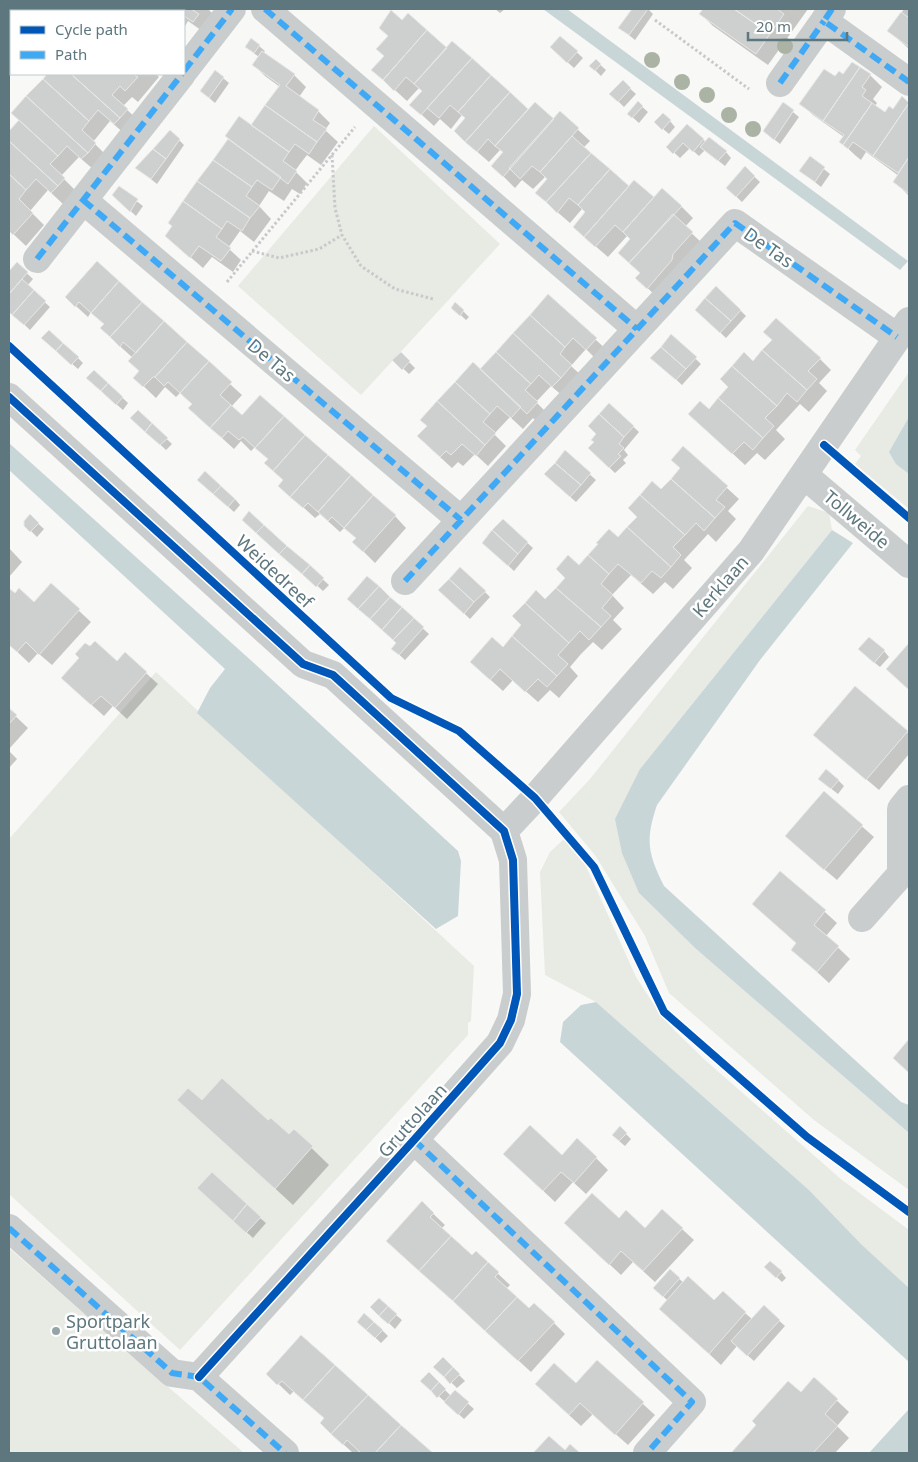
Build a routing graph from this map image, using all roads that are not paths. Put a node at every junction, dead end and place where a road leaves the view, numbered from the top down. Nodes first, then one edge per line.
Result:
1 (232, 9) edge
2 (265, 9) edge
3 (828, 15) edge
4 (185, 69) edge
5 (181, 75) edge
6 (909, 82) edge
7 (780, 83) road end
8 (84, 200) junction
9 (37, 259) dead end
10 (636, 329) junction
11 (903, 329) edge
12 (9, 397) edge
13 (804, 475) junction
14 (461, 520) junction
15 (909, 564) edge
16 (405, 581) dead end
17 (909, 800) edge
18 (504, 831) junction
19 (862, 918) dead end
20 (414, 1140) junction
21 (9, 1228) edge
22 (199, 1377) junction
23 (285, 1453) edge
24 (647, 1453) edge

1 - 4 street
2 - 10 street
3 - 6 street
3 - 7 street
5 - 8 street
8 - 9 street
8 - 14 street, De Tas
10 - 11 street, De Tas
10 - 14 street, De Tas
11 - 13 street, Kerklaan
12 - 18 street
13 - 15 street, Tollweide
13 - 18 street, Kerklaan
14 - 16 street, De Tas
17 - 19 street
18 - 20 street, Gruttolaan
20 - 22 street, Gruttolaan
20 - 24 street, Gruttolaan
21 - 22 street
22 - 23 street

